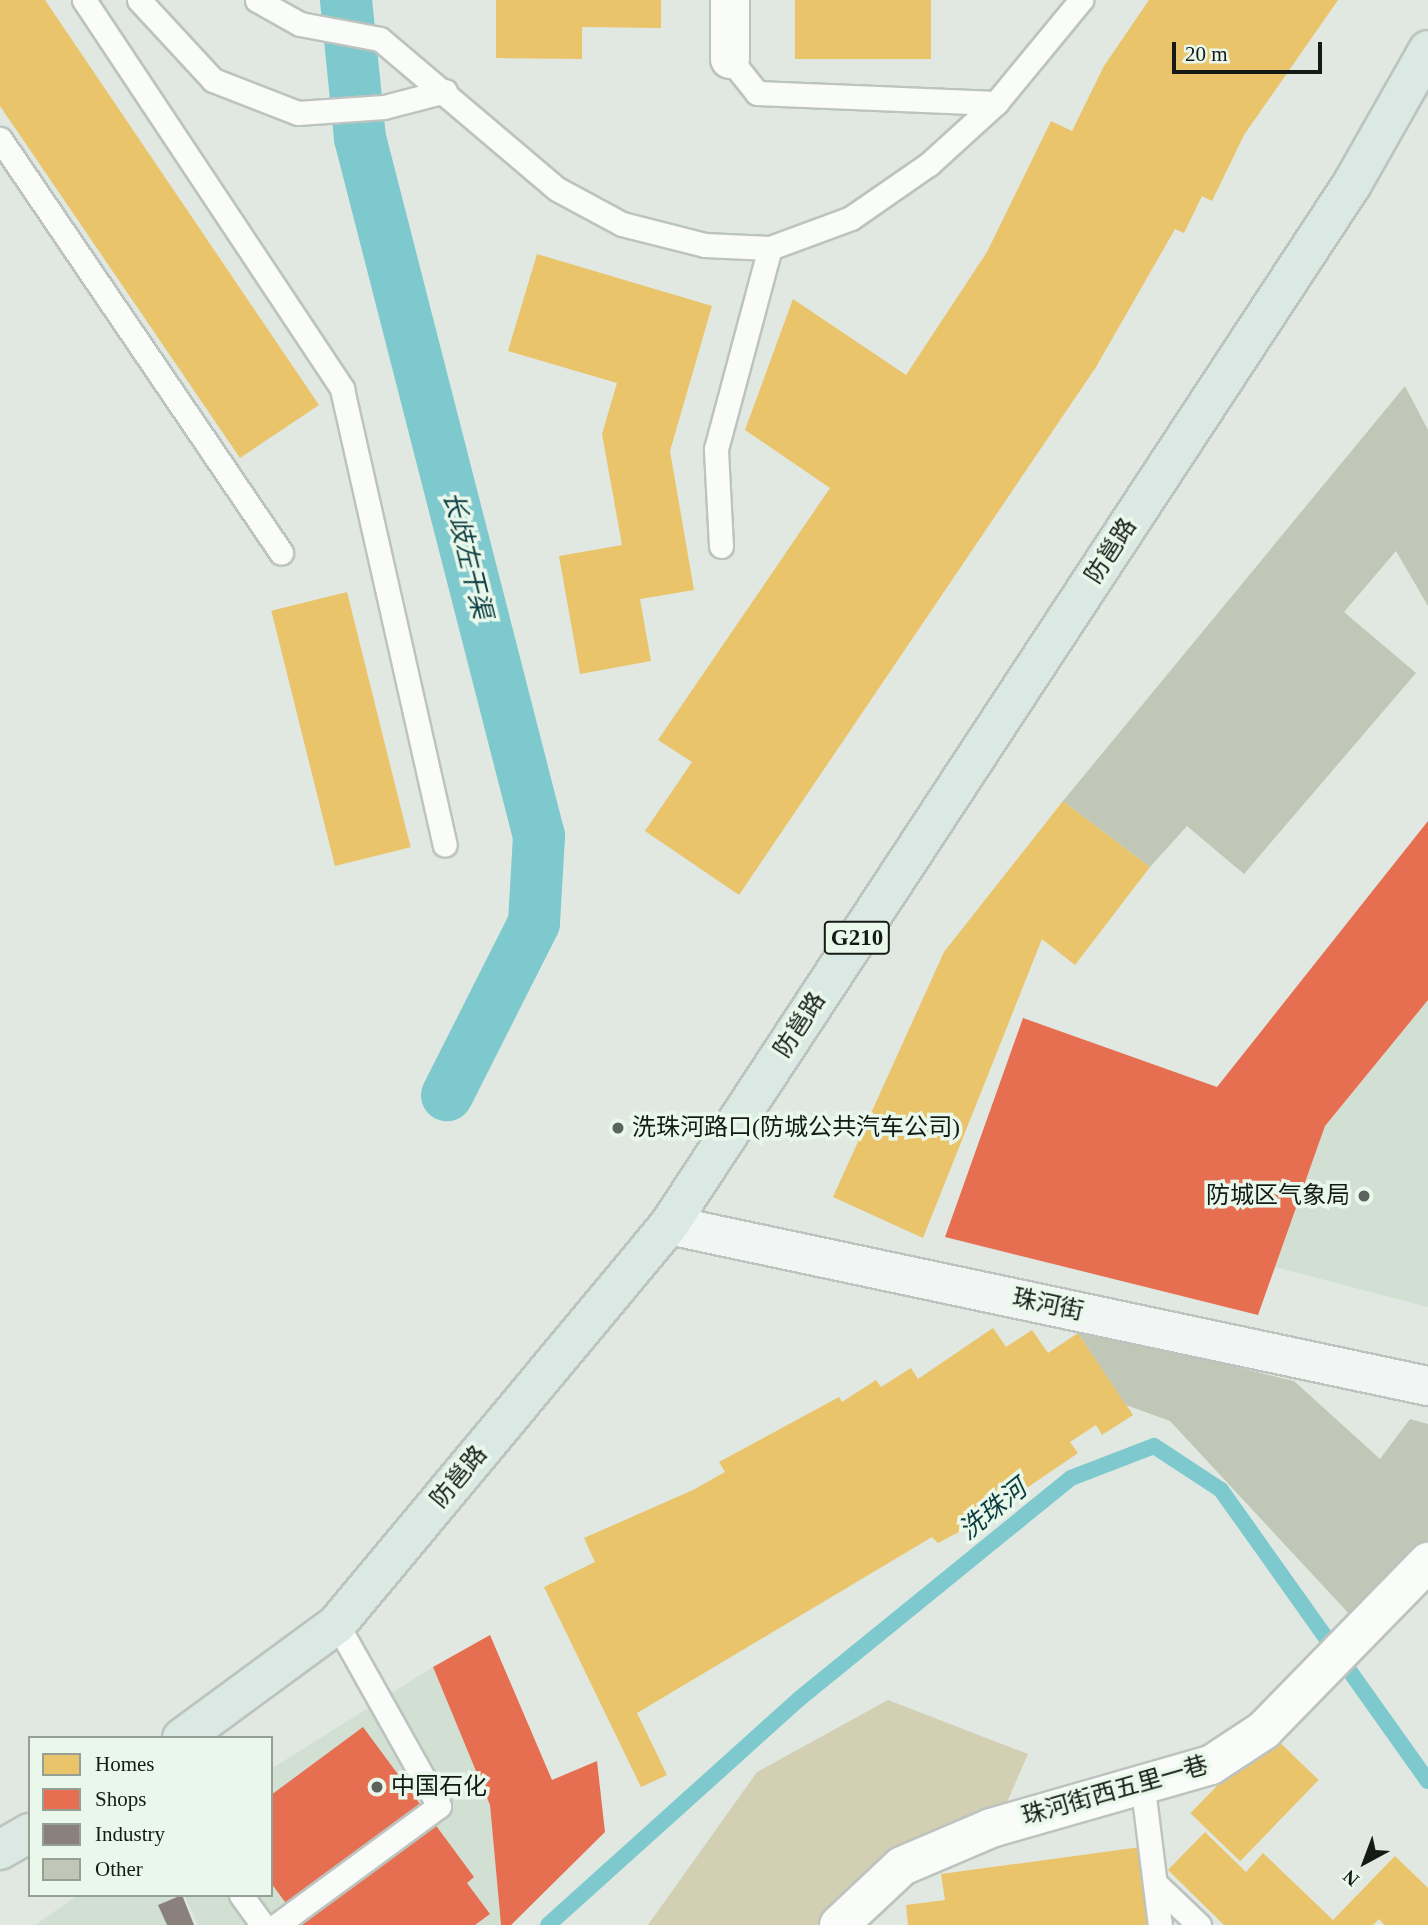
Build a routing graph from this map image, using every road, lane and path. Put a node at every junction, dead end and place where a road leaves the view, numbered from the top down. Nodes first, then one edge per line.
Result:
1 (84, 0) edge
2 (139, 0) edge
3 (257, 0) edge
4 (730, 0) edge
5 (1081, 0) edge
6 (1428, 50) edge
7 (730, 59) joint
8 (445, 91) junction
9 (996, 103) junction
10 (0, 139) edge
11 (770, 248) junction
12 (721, 546) dead end
13 (281, 552) dead end
14 (445, 845) dead end
15 (669, 1225) junction
16 (1428, 1386) edge
17 (1428, 1562) edge
18 (337, 1624) junction
19 (185, 1736) edge
20 (1143, 1781) junction
21 (28, 1834) edge
22 (0, 1850) edge
23 (1155, 1883) junction
24 (242, 1897) edge
25 (263, 1925) edge
26 (277, 1925) edge
27 (839, 1925) edge
28 (1160, 1925) edge
29 (1199, 1925) edge

1 - 14 lane
2 - 8 lane
3 - 8 lane
4 - 7 street
5 - 9 lane
6 - 15 highway, 防邕路 / G210
7 - 9 lane
8 - 11 lane
9 - 11 lane
10 - 13 lane
11 - 12 lane
15 - 16 street, 珠河街
15 - 18 highway, 防邕路 / G210
17 - 20 street, 珠河街西五里一巷
18 - 19 highway, 防邕路 / G210
18 - 26 lane
20 - 23 lane
20 - 27 street, 珠河街西五里一巷
21 - 22 highway
23 - 28 lane
23 - 29 lane
24 - 25 lane

